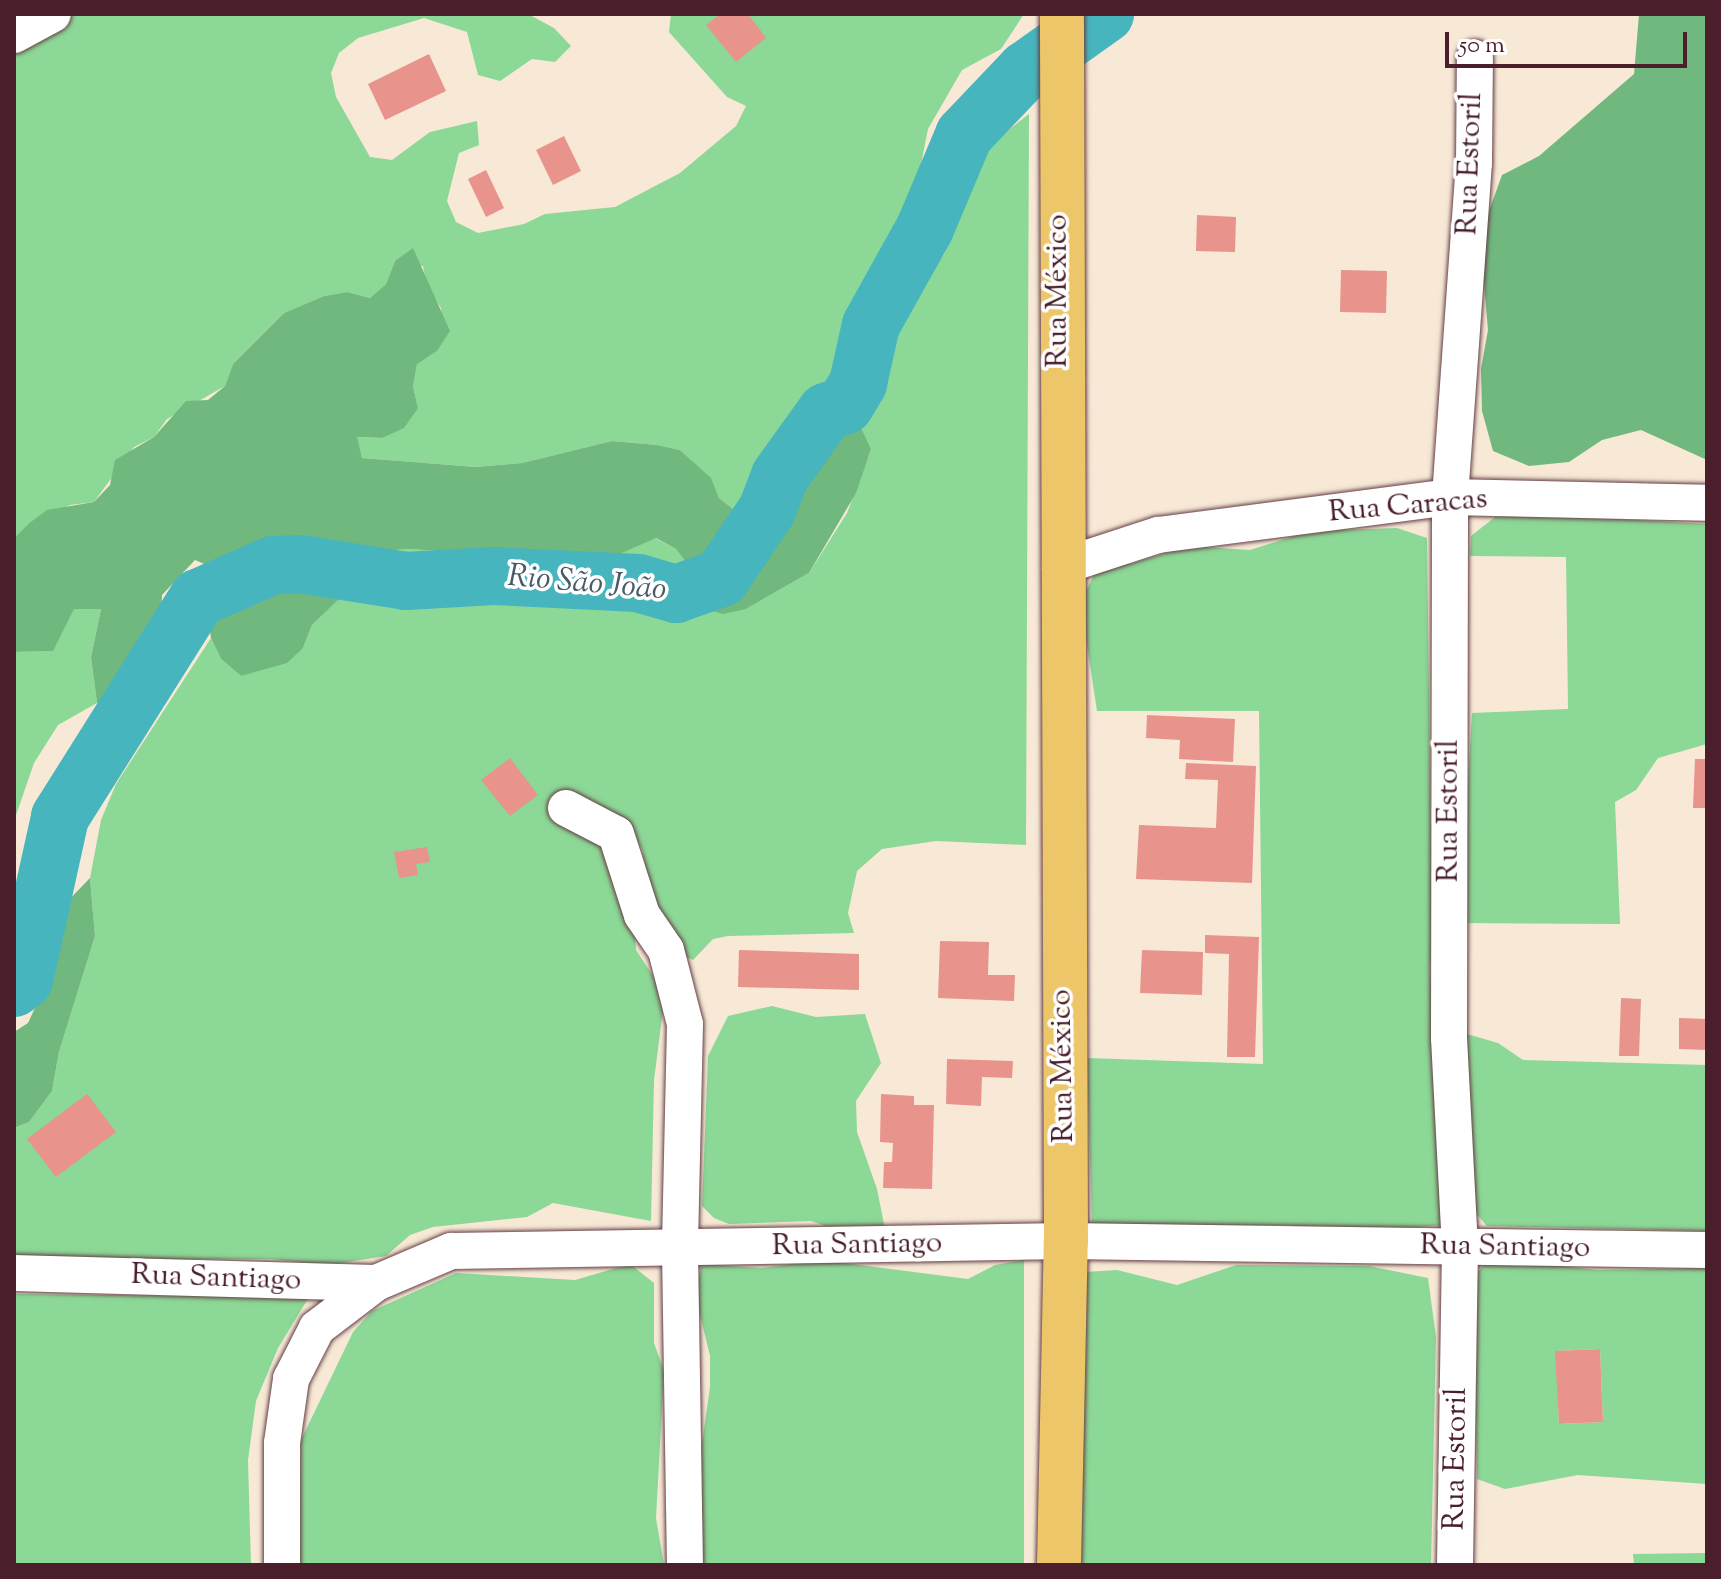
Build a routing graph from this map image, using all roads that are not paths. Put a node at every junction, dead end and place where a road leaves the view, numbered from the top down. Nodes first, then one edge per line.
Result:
1 (1062, 14) edge
2 (1475, 58) dead end
3 (1450, 497) junction
4 (1707, 503) edge
5 (1060, 567) junction
6 (566, 808) dead end
7 (1066, 1241) junction
8 (1460, 1248) junction
9 (680, 1250) junction
10 (1707, 1250) edge
11 (14, 1273) edge
12 (376, 1283) junction
13 (282, 1565) edge
14 (685, 1565) edge
15 (1059, 1565) edge
16 (1455, 1565) edge

1 - 5 main road, Rua México
2 - 3 street, Rua Estoril
3 - 4 street, Rua Caracas
3 - 5 street, Rua Caracas
3 - 8 street, Rua Estoril
5 - 7 main road, Rua México
6 - 9 street
7 - 8 street, Rua Santiago
7 - 9 street, Rua Santiago
7 - 15 main road, Rua México
8 - 10 street, Rua Santiago
8 - 16 street, Rua Estoril
9 - 12 street, Rua Santiago
9 - 14 street
11 - 12 street, Rua Santiago
12 - 13 street

